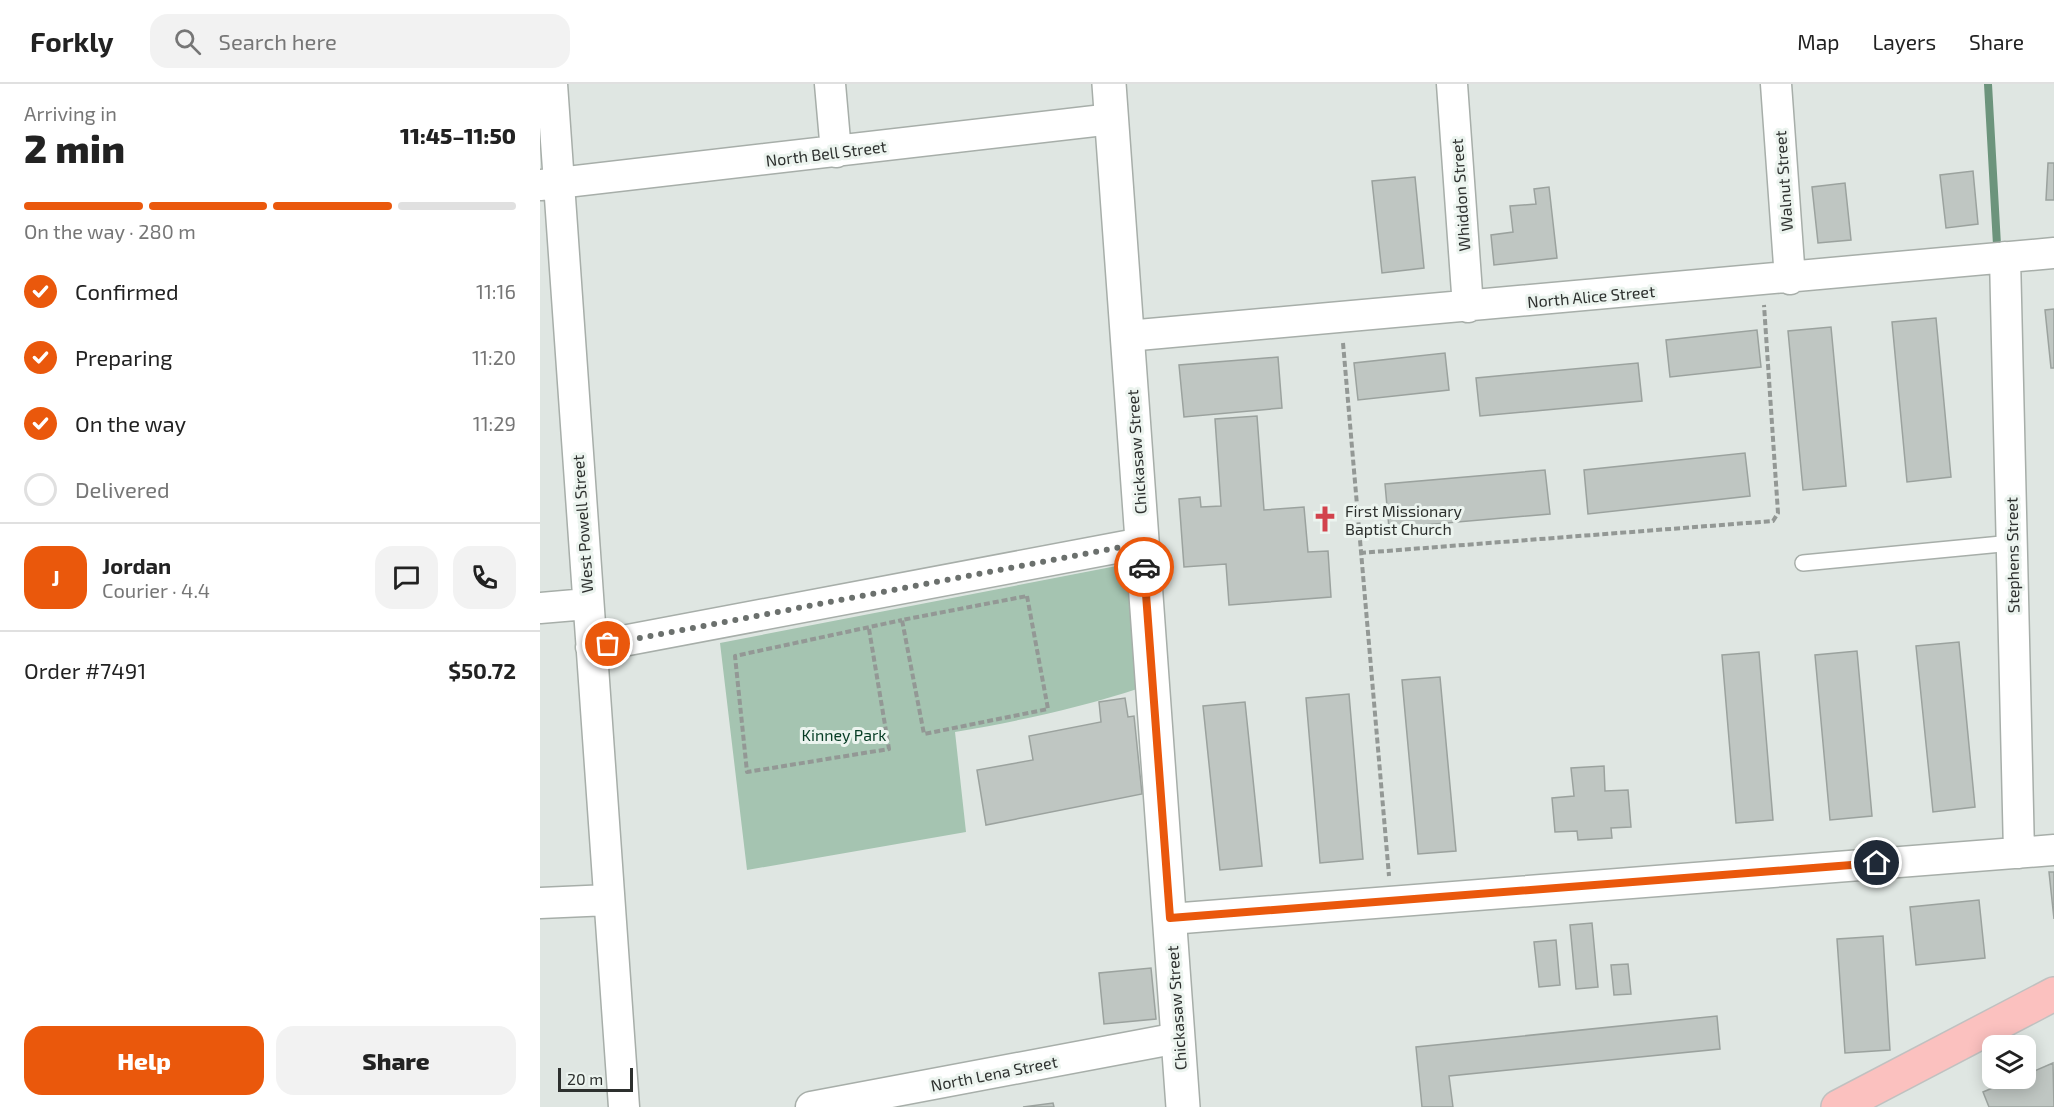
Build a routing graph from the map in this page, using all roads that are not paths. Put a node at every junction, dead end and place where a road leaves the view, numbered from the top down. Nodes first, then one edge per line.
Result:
1 (552, 84) edge
2 (830, 84) edge
3 (1109, 84) edge
4 (1452, 84) edge
5 (1776, 84) edge
6 (1112, 119) junction
7 (836, 152) junction
8 (549, 184) edge
9 (2054, 253) edge
10 (2005, 257) junction
11 (1776, 280) junction
12 (1468, 307) junction
13 (1127, 336) junction
14 (1142, 543) junction
15 (2012, 543) junction
16 (1803, 563) dead end
17 (587, 604) junction
18 (540, 608) edge
19 (591, 647) junction
20 (2054, 850) edge
21 (2019, 853) junction
22 (609, 900) junction
23 (540, 903) edge
24 (1170, 918) junction
25 (2054, 994) edge
26 (1178, 1038) junction
27 (907, 1098) edge
28 (624, 1107) edge
29 (811, 1107) edge
30 (1183, 1107) edge
31 (1838, 1107) edge

1 - 8 street, West Powell Street
2 - 7 street
3 - 6 street, Chickasaw Street
4 - 12 street, Whiddon Street
5 - 11 street, Walnut Street
6 - 7 street, North Bell Street
6 - 13 street, Chickasaw Street
7 - 8 street, North Bell Street
8 - 17 street, West Powell Street
9 - 10 street, North Alice Street
10 - 11 street, North Alice Street
10 - 15 street, Stephens Street
11 - 12 street, North Alice Street
12 - 13 street, North Alice Street
13 - 14 street, Chickasaw Street
14 - 19 street
14 - 24 street, Chickasaw Street
15 - 16 lane
15 - 21 street, Stephens Street
17 - 18 street
17 - 19 street, West Powell Street
19 - 22 street, West Powell Street
20 - 21 street
21 - 24 street
22 - 23 street
22 - 28 street, West Powell Street
24 - 26 street, Chickasaw Street
25 - 31 main road
26 - 27 street, North Lena Street
26 - 30 street, Chickasaw Street
27 - 29 street, North Lena Street

